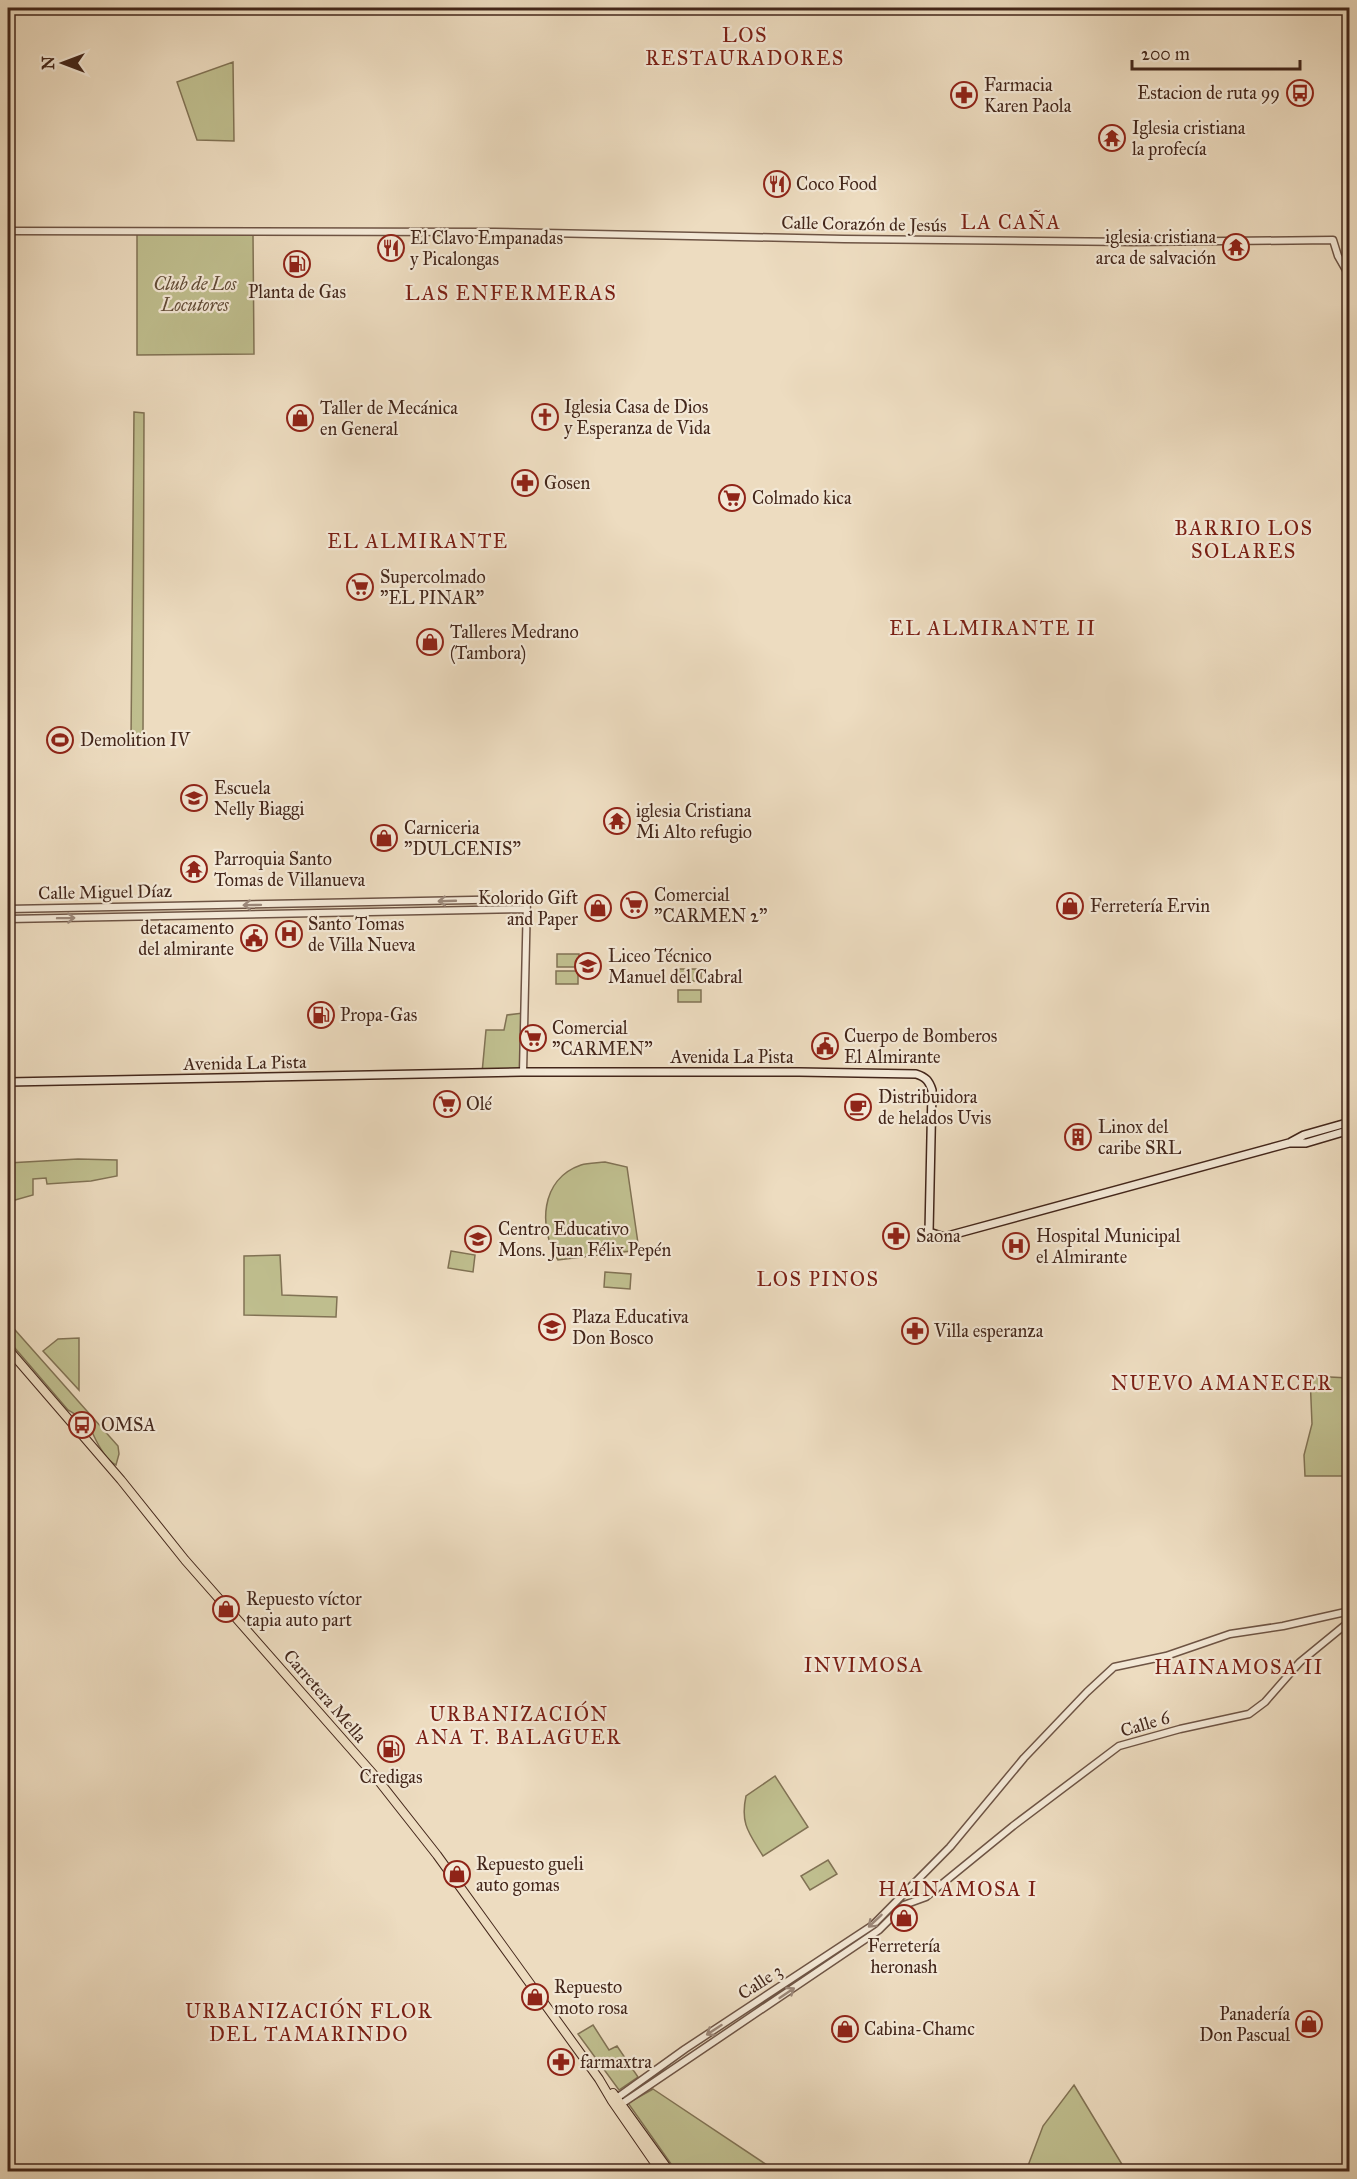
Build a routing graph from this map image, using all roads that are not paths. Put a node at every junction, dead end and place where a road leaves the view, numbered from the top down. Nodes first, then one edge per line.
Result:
1 (8, 231) edge
2 (1350, 277) edge
3 (8, 909) edge
4 (526, 912) junction
5 (8, 919) edge
6 (523, 1072) junction
7 (8, 1082) edge
8 (1350, 1122) edge
9 (1350, 1130) edge
10 (1289, 1143) junction
11 (8, 1349) edge
12 (1350, 1611) edge
13 (1350, 1621) edge
14 (926, 1897) joint
15 (617, 2103) junction
16 (661, 2172) edge
17 (670, 2172) edge

1 - 2 street, Calle Corazón de Jesús
4 -> 3 street, Calle Miguel Díaz
5 -> 4 street, Calle Miguel Díaz
4 - 6 street
6 - 7 main road, Avenida La Pista
6 - 10 main road, Avenida La Pista
8 - 10 main road, Avenida La Pista
9 - 10 main road, Avenida La Pista
11 - 15 main road, Carretera Mella
12 -> 15 street, Calle 3
13 - 14 street, Calle 6
15 -> 14 street, Calle 3
15 - 16 main road
15 - 17 main road

